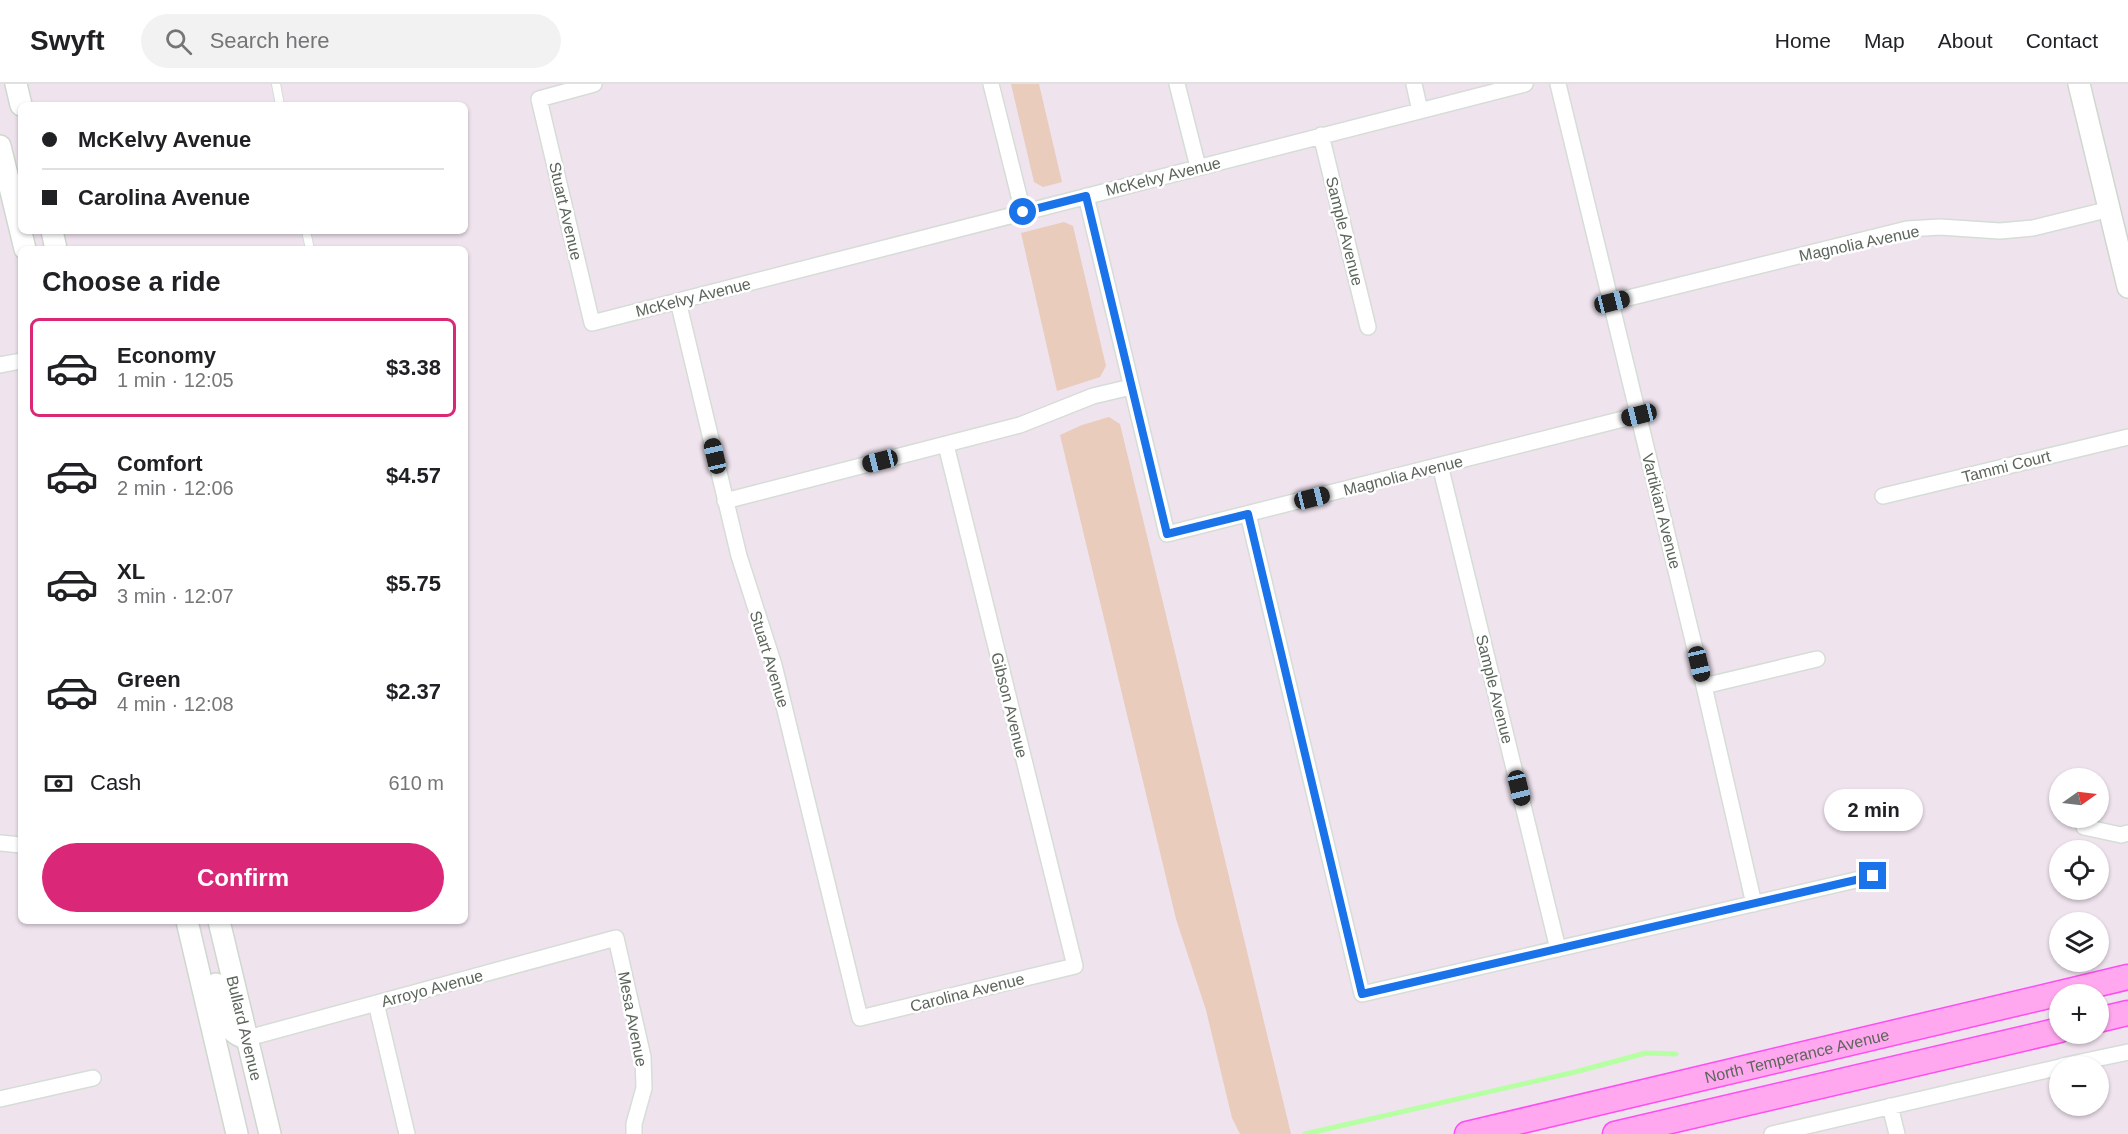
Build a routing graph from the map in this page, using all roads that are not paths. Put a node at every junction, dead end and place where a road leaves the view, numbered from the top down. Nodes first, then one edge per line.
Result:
1 (16, 84) edge
2 (276, 84) edge
3 (594, 84) edge
4 (991, 84) edge
5 (1177, 84) edge
6 (1414, 84) edge
7 (1525, 84) edge
8 (1558, 84) edge
9 (2079, 84) edge
10 (20, 102) edge
11 (279, 102) edge
12 (1420, 111) junction
13 (1321, 135) junction
14 (0, 146) edge
15 (1198, 167) junction
16 (1086, 196) junction
17 (2110, 208) junction
18 (1023, 212) junction
19 (18, 220) edge
20 (2128, 287) edge
21 (678, 301) junction
22 (1612, 302) junction
23 (592, 323) joint
24 (1368, 327) dead end
25 (18, 362) edge
26 (0, 365) edge
27 (1131, 387) junction
28 (1639, 415) junction
29 (2128, 437) edge
30 (946, 445) junction
31 (1440, 465) junction
32 (1883, 496) dead end
33 (726, 501) junction
34 (1248, 514) junction
35 (1817, 659) dead end
36 (1704, 686) junction
37 (2089, 828) edge
38 (2128, 833) edge
39 (0, 843) edge
40 (18, 845) edge
41 (1873, 876) dead end
42 (1754, 904) junction
43 (220, 924) edge
44 (189, 931) edge
45 (616, 939) joint
46 (1558, 949) junction
47 (1075, 966) joint
48 (2128, 977) edge
49 (375, 1003) junction
50 (2128, 1013) edge
51 (2109, 1017) edge
52 (860, 1018) joint
53 (2049, 1033) edge
54 (248, 1038) junction
55 (2128, 1052) edge
56 (2109, 1056) edge
57 (2049, 1070) edge
58 (93, 1078) dead end
59 (0, 1099) edge
60 (1890, 1106) junction
61 (237, 1134) edge
62 (270, 1134) edge
63 (407, 1134) edge
64 (634, 1134) edge
65 (1467, 1134) edge
66 (1616, 1134) edge
67 (1772, 1134) edge
68 (1897, 1134) edge

1 - 10 main road
2 - 11 lane
3 - 23 street, Stuart Avenue
4 - 18 street
5 - 15 street
6 - 12 street
7 - 12 street, McKelvy Avenue
8 - 22 street, Vartikian Avenue
9 - 17 main road
12 - 13 street, McKelvy Avenue
13 - 15 street, McKelvy Avenue
13 - 24 street, Sample Avenue
14 - 19 main road
15 - 16 street, McKelvy Avenue
16 - 18 street, McKelvy Avenue
16 - 27 street
17 - 20 main road
17 - 22 street, Magnolia Avenue
18 - 21 street, McKelvy Avenue
21 - 23 street, McKelvy Avenue
21 - 33 street, Stuart Avenue
22 - 28 street, Vartikian Avenue
25 - 26 street
27 - 30 street
27 - 34 street, Magnolia Avenue
28 - 31 street, Magnolia Avenue
28 - 36 street, Vartikian Avenue
29 - 32 street, Tammi Court
30 - 33 street
30 - 47 street, Gibson Avenue
31 - 34 street, Magnolia Avenue
31 - 46 street, Sample Avenue
33 - 52 street, Stuart Avenue
34 - 46 street
35 - 36 street
36 - 42 street, Vartikian Avenue
37 - 38 street
39 - 40 street
41 - 42 street
42 - 46 street
43 - 54 main road, Bullard Avenue
44 - 54 main road
44 - 61 main road, Bullard Avenue
45 - 49 street, Arroyo Avenue
45 - 64 street, Mesa Avenue
47 - 52 street, Carolina Avenue
48 - 65 main road, North Temperance Avenue
49 - 54 street, Arroyo Avenue
49 - 63 street
50 - 51 main road
53 - 66 main road
54 - 62 main road, Bullard Avenue
55 - 56 street
57 - 60 street
58 - 59 street
60 - 67 street
60 - 68 street

